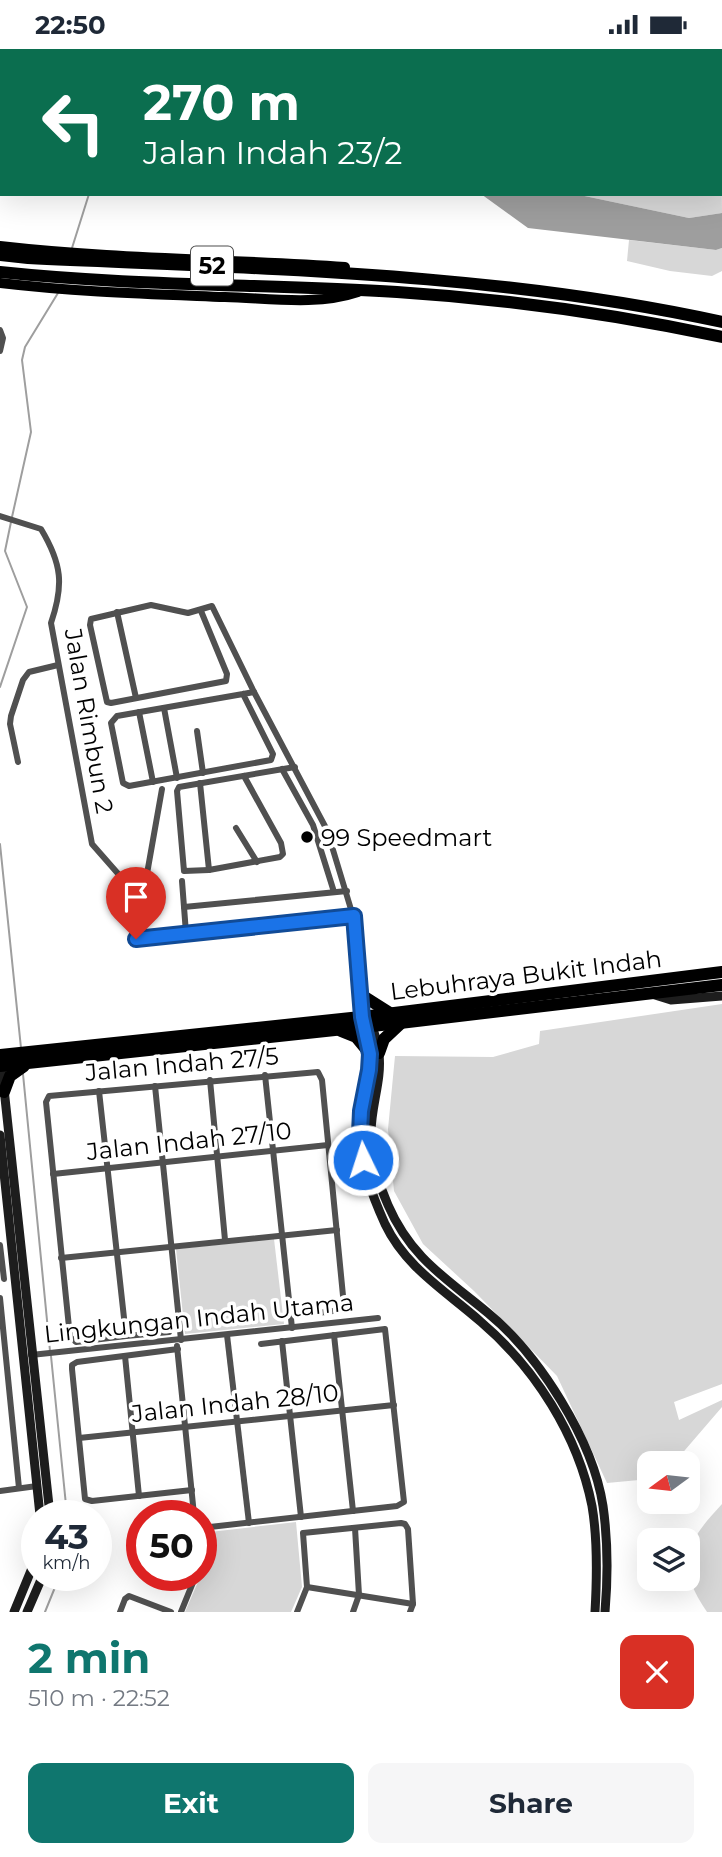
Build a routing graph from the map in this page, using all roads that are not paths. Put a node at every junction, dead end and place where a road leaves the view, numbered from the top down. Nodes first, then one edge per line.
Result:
1 (0, 246) edge
2 (0, 255) edge
3 (0, 272) edge
4 (395, 278) junction
5 (0, 283) edge
6 (362, 291) junction
7 (722, 322) edge
8 (1, 330) edge
9 (722, 337) edge
10 (0, 351) edge
11 (0, 516) edge
12 (201, 611) junction
13 (117, 612) junction
14 (58, 665) junction
15 (254, 692) junction
16 (243, 694) junction
17 (136, 698) junction
18 (164, 708) junction
19 (139, 712) junction
20 (197, 731) dead end
21 (18, 762) dead end
22 (295, 767) junction
23 (282, 769) junction
24 (203, 773) junction
25 (244, 776) junction
26 (177, 778) junction
27 (153, 782) junction
28 (200, 783) junction
29 (162, 789) dead end
30 (236, 828) dead end
31 (257, 862) junction
32 (209, 870) junction
33 (182, 880) dead end
34 (347, 891) junction
35 (334, 892) junction
36 (184, 907) junction
37 (354, 916) junction
38 (186, 933) junction
39 (132, 939) dead end
40 (722, 972) edge
41 (722, 985) edge
42 (650, 993) junction
43 (722, 996) edge
44 (390, 1013) junction
45 (365, 1014) junction
46 (400, 1023) junction
47 (336, 1029) junction
48 (374, 1053) junction
49 (31, 1058) junction
50 (6, 1062) edge
51 (265, 1075) junction
52 (210, 1080) junction
53 (155, 1086) junction
54 (99, 1091) junction
55 (4, 1092) joint
56 (0, 1135) edge
57 (328, 1145) junction
58 (273, 1151) junction
59 (217, 1157) junction
60 (163, 1163) junction
61 (108, 1169) junction
62 (2, 1174) edge
63 (53, 1174) junction
64 (337, 1230) junction
65 (282, 1234) junction
66 (225, 1240) junction
67 (0, 1245) edge
68 (172, 1246) junction
69 (117, 1252) junction
70 (61, 1258) junction
71 (1, 1265) edge
72 (20, 1277) junction
73 (2, 1279) edge
74 (0, 1298) edge
75 (318, 1313) dead end
76 (378, 1318) dead end
77 (292, 1328) junction
78 (169, 1332) dead end
79 (227, 1335) junction
80 (334, 1335) junction
81 (126, 1336) junction
82 (179, 1340) junction
83 (282, 1341) junction
84 (261, 1344) dead end
85 (178, 1349) junction
86 (28, 1356) junction
87 (125, 1356) junction
88 (394, 1405) junction
89 (344, 1411) junction
90 (290, 1416) junction
91 (237, 1422) junction
92 (186, 1427) junction
93 (133, 1433) junction
94 (79, 1438) junction
95 (37, 1486) junction
96 (19, 1488) junction
97 (0, 1490) edge
98 (192, 1490) junction
99 (139, 1496) junction
100 (38, 1500) edge
101 (48, 1500) edge
102 (193, 1500) edge
103 (353, 1511) junction
104 (301, 1517) junction
105 (249, 1523) junction
106 (217, 1526) edge
107 (355, 1528) junction
108 (307, 1587) junction
109 (23, 1591) edge
110 (36, 1591) edge
111 (190, 1591) edge
112 (359, 1595) junction
113 (413, 1604) junction
114 (14, 1612) edge
115 (27, 1612) edge
116 (120, 1612) edge
117 (171, 1612) edge
118 (181, 1612) edge
119 (296, 1612) edge
120 (353, 1612) edge
121 (410, 1612) edge
122 (595, 1612) edge
123 (605, 1612) edge

1 - 4 main road
2 - 4 highway, 52
3 - 6 highway, 52
4 - 7 highway, 52
5 - 6 main road
6 - 9 highway, 52
8 - 10 street
11 - 14 street, Jalan Rimbun 2
12 - 13 street
12 - 15 street
12 - 17 street
13 - 17 street
13 - 17 street
14 - 21 street
14 - 29 street, Jalan Rimbun 2
15 - 16 street
15 - 22 street
16 - 18 street
16 - 24 street
18 - 19 street
18 - 26 street
19 - 27 street
19 - 27 street
20 - 24 street
22 - 23 street
22 - 34 street
23 - 25 street
23 - 35 street
24 - 26 street
25 - 28 street
25 - 31 street
26 - 27 street
28 - 32 street
28 - 32 street
30 - 31 street
31 - 32 street
33 - 36 street
34 - 35 street
34 - 37 street
35 - 36 street
36 - 38 street
37 - 38 street
37 - 45 street
38 - 39 street
40 - 44 highway, Lebuhraya Bukit Indah
41 - 42 highway, Lebuhraya Bukit Indah
42 - 43 main road
42 - 46 highway, Lebuhraya Bukit Indah
44 - 45 highway
44 - 45 highway, Lebuhraya Bukit Indah
45 - 46 highway, Lebuhraya Bukit Indah
45 - 47 highway, Lebuhraya Bukit Indah
45 - 48 main road
45 - 49 highway, Lebuhraya Bukit Indah
46 - 48 highway
47 - 48 highway
47 - 49 highway, Lebuhraya Bukit Indah
48 - 122 main road
48 - 123 main road
49 - 50 highway
50 - 55 highway
51 - 52 street, Jalan Indah 27/5
51 - 57 street, Jalan Indah 27/5
51 - 58 street
52 - 53 street, Jalan Indah 27/5
52 - 59 street
53 - 54 street, Jalan Indah 27/5
53 - 60 street
54 - 61 street
54 - 63 street, Jalan Indah 27/5
55 - 72 main road
56 - 62 main road
57 - 58 street, Jalan Indah 27/10
57 - 64 street
58 - 59 street, Jalan Indah 27/10
58 - 65 street
59 - 60 street, Jalan Indah 27/10
59 - 66 street
60 - 61 street, Jalan Indah 27/10
60 - 68 street
61 - 63 street, Jalan Indah 27/10
61 - 69 street
62 - 72 main road
63 - 70 street
64 - 65 street
64 - 75 street
65 - 66 street
65 - 77 street
66 - 68 street
67 - 71 street
68 - 69 street
68 - 82 street
69 - 70 street
69 - 81 street
70 - 81 street
71 - 73 street
72 - 73 street
72 - 86 main road
74 - 96 street
76 - 77 street, Lingkungan Indah Utama
77 - 79 street, Lingkungan Indah Utama
78 - 81 street
79 - 82 street, Lingkungan Indah Utama
79 - 91 street
80 - 83 street
80 - 88 street
80 - 89 street
82 - 85 street
82 - 86 street, Lingkungan Indah Utama
83 - 84 street
83 - 90 street
85 - 87 street
85 - 92 street
86 - 95 main road
86 - 101 main road
87 - 93 street
87 - 94 street
88 - 89 street, Jalan Indah 28/10
88 - 103 street
89 - 90 street, Jalan Indah 28/10
89 - 103 street
90 - 91 street, Jalan Indah 28/10
90 - 104 street
91 - 92 street, Jalan Indah 28/10
91 - 105 street
92 - 93 street, Jalan Indah 28/10
92 - 98 street
93 - 94 street, Jalan Indah 28/10
93 - 99 street
94 - 99 street
95 - 96 street
95 - 100 main road
96 - 97 street
98 - 99 street
98 - 102 street
103 - 104 street
104 - 105 street
105 - 106 street
107 - 108 street
107 - 112 street
107 - 113 street
108 - 112 street
108 - 119 street
109 - 114 main road
110 - 115 main road
111 - 118 street
112 - 113 street
112 - 120 street
113 - 121 street
116 - 117 street

